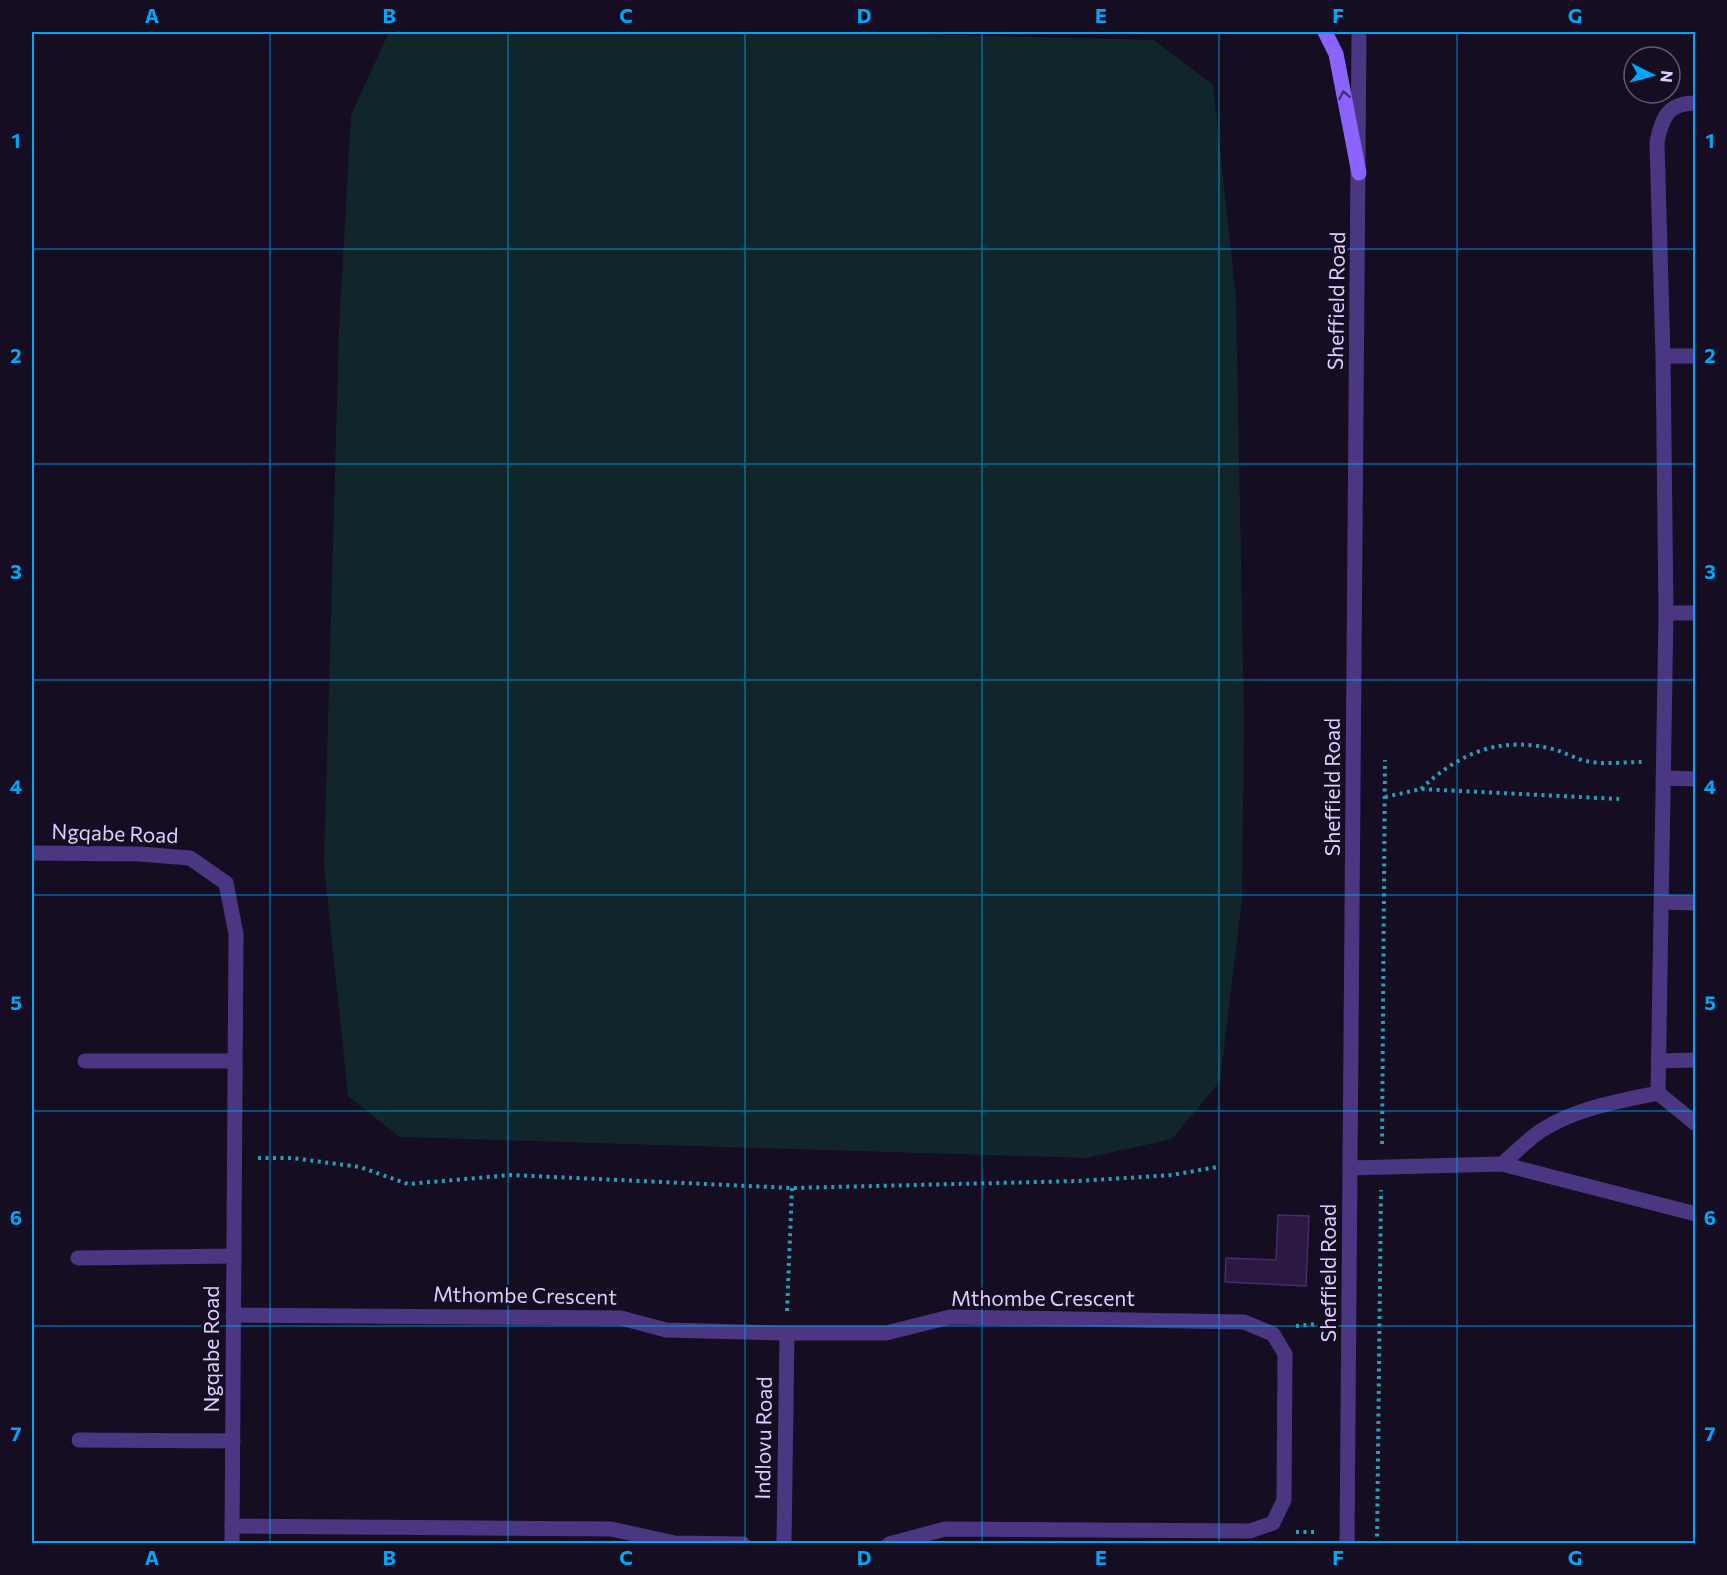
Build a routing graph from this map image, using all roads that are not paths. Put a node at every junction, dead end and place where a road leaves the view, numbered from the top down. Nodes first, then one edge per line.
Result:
1 (1325, 32) edge
2 (1359, 32) edge
3 (1695, 103) edge
4 (1359, 173) junction
5 (1664, 356) junction
6 (1695, 356) edge
7 (1666, 613) junction
8 (1695, 613) edge
9 (1663, 778) junction
10 (1695, 779) edge
11 (32, 853) edge
12 (1662, 902) junction
13 (1695, 903) edge
14 (1695, 1059) edge
15 (1658, 1060) junction
16 (85, 1061) dead end
17 (235, 1061) junction
18 (1658, 1093) junction
19 (1695, 1124) edge
20 (1502, 1164) junction
21 (1350, 1168) junction
22 (1695, 1214) edge
23 (232, 1256) junction
24 (78, 1258) dead end
25 (233, 1315) junction
26 (787, 1333) junction
27 (79, 1440) dead end
28 (233, 1441) junction
29 (232, 1526) junction
30 (232, 1544) edge
31 (743, 1544) edge
32 (784, 1544) edge
33 (889, 1544) edge
34 (1347, 1544) edge

4 -> 1 main road
2 - 4 street, Sheffield Road
3 - 5 street
4 - 21 street, Sheffield Road
5 - 6 street
5 - 7 street
7 - 8 street
7 - 9 street
9 - 10 street
9 - 12 street
11 - 17 street, Ngqabe Road
12 - 13 street
12 - 15 street
14 - 15 street
15 - 18 street
16 - 17 street
17 - 23 street, Ngqabe Road
18 - 19 street
18 - 20 street
20 - 21 street
20 - 22 street
21 - 34 street, Sheffield Road
23 - 24 street, Ngqabe Road
23 - 25 street, Ngqabe Road
25 - 26 street, Mthombe Crescent
25 - 28 street, Ngqabe Road
26 - 32 street, Indlovu Road
26 - 33 street, Mthombe Crescent
27 - 28 street, Ngqabe Road
28 - 29 street, Ngqabe Road
29 - 30 street, Ngqabe Road
29 - 31 street

